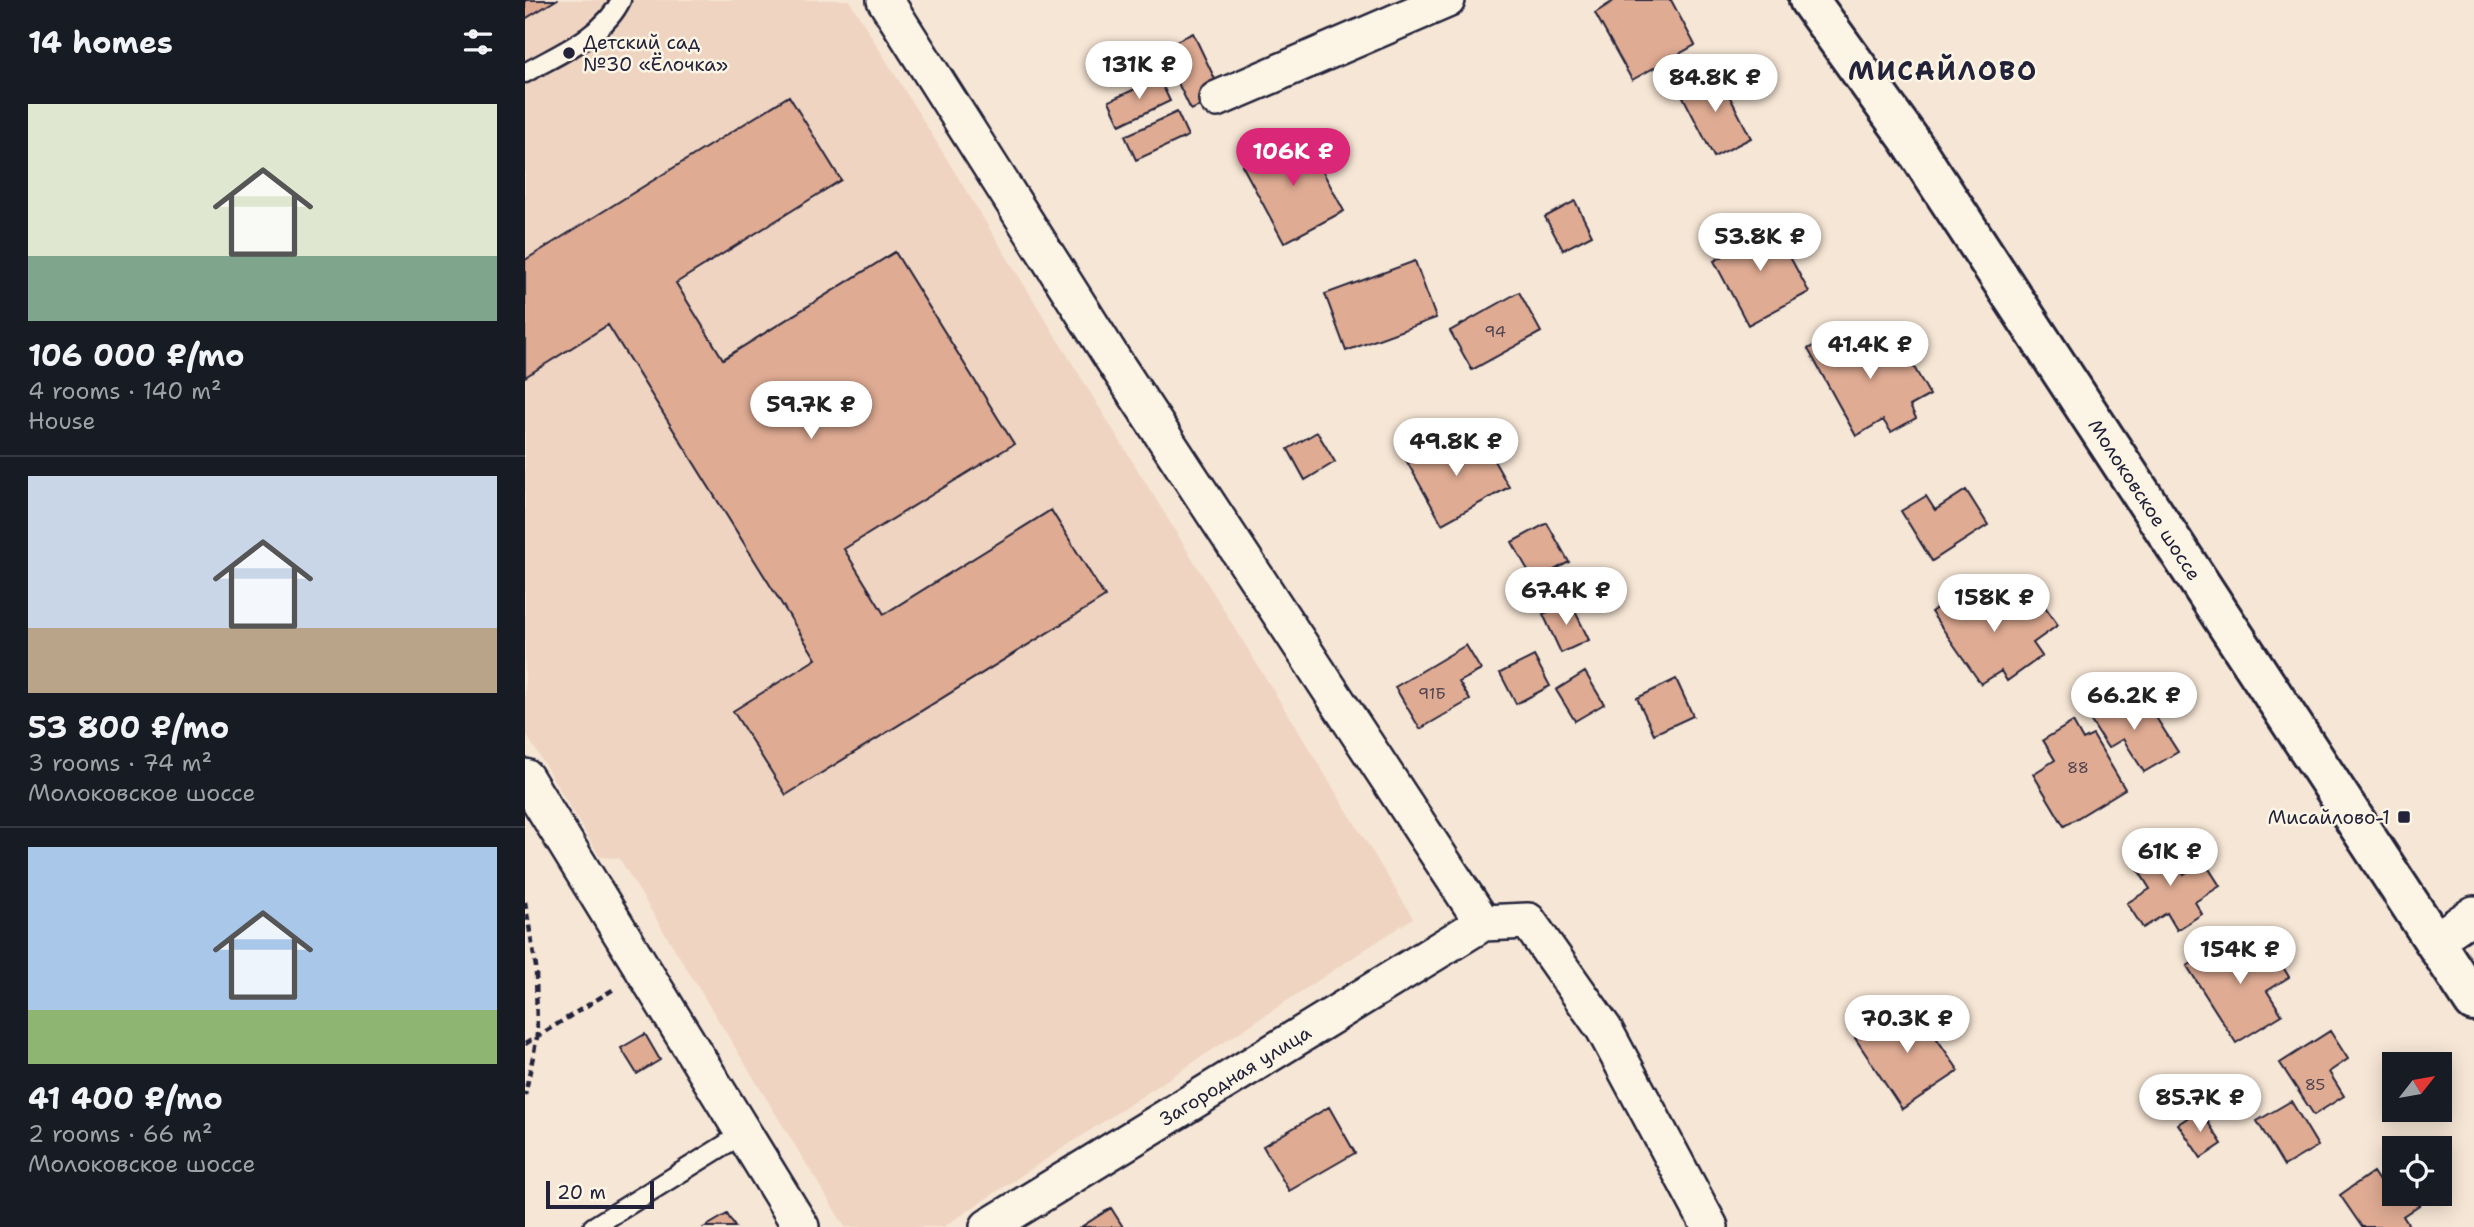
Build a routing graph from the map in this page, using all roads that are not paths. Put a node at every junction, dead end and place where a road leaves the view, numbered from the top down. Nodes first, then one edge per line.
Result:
1 (621, 0) edge
2 (885, 0) edge
3 (1447, 0) edge
4 (1815, 2) edge
5 (525, 74) edge
6 (1217, 99) dead end
7 (525, 777) edge
8 (2474, 914) edge
9 (1483, 923) junction
10 (2434, 941) junction
11 (2474, 1002) edge
12 (744, 1133) junction
13 (593, 1227) edge
14 (801, 1227) edge
15 (988, 1227) edge
16 (1710, 1227) edge

1 - 5 lane
2 - 9 street
3 - 6 street
4 - 10 main road, Молоковское шоссе
7 - 12 street
8 - 10 street
9 - 15 street, Загородная улица
9 - 16 street
10 - 11 main road, Молоковское шоссе
12 - 13 lane
12 - 14 street

